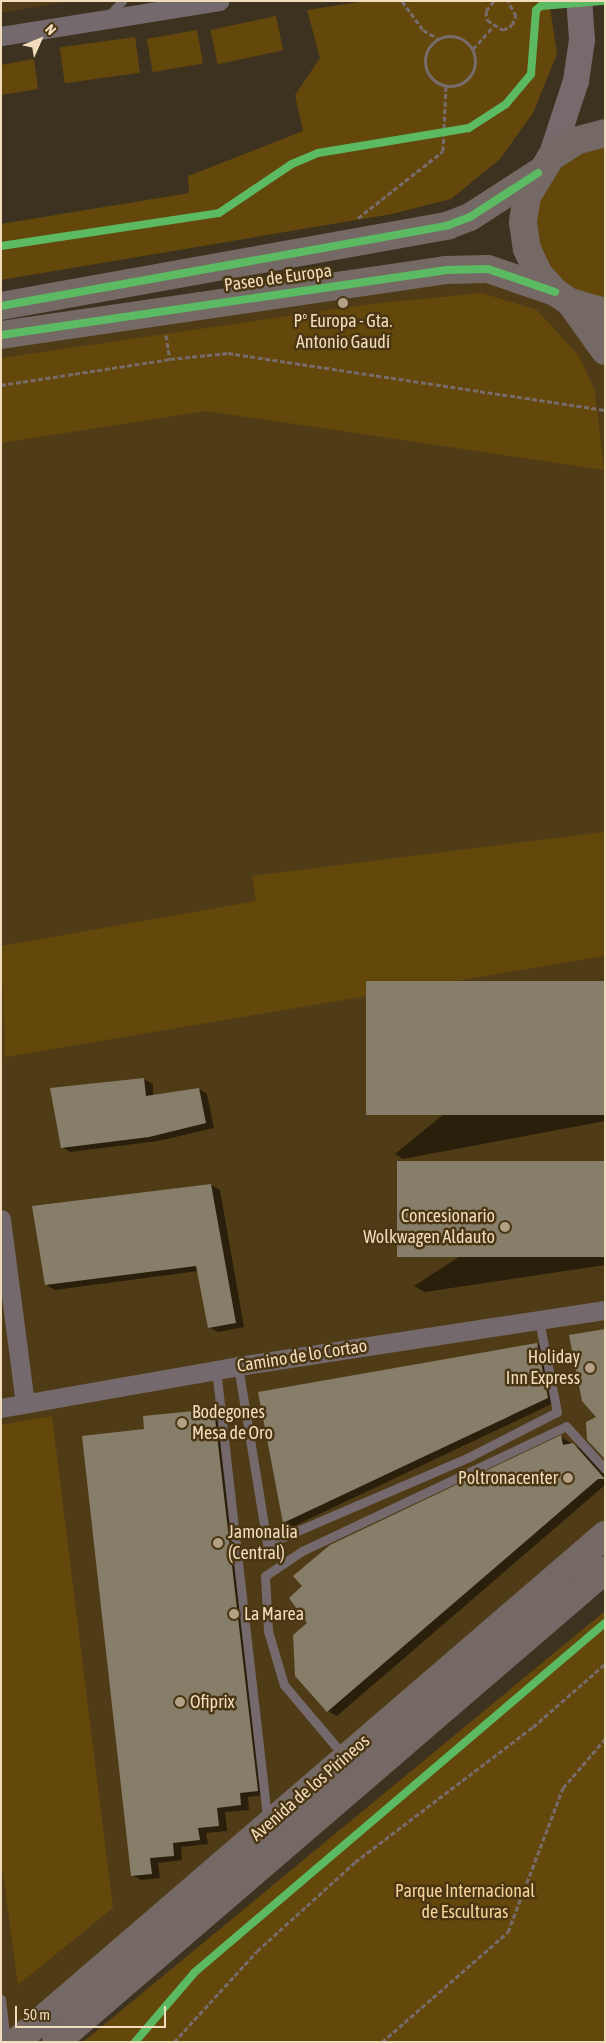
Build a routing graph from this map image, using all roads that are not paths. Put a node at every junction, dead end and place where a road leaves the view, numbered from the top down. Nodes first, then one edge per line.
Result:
1 (122, 1) edge
2 (579, 1) edge
3 (213, 2) edge
4 (104, 20) junction
5 (1, 36) edge
6 (605, 133) edge
7 (545, 165) junction
8 (562, 297) junction
9 (1, 306) edge
10 (605, 312) edge
11 (1, 335) edge
12 (605, 351) edge
13 (1, 1219) edge
14 (605, 1310) edge
15 (539, 1320) junction
16 (238, 1366) junction
17 (216, 1369) junction
18 (25, 1403) junction
19 (1, 1408) edge
20 (605, 1470) edge
21 (605, 1535) edge
22 (605, 1570) edge
23 (345, 1757) junction
24 (268, 1824) junction
25 (1, 1999) edge
26 (6, 2042) edge
27 (16, 2042) edge
28 (56, 2042) edge

1 - 4 lane
2 - 7 main road
3 - 4 street
4 - 5 street
6 - 7 main road, Paseo de Europa
7 - 8 main road
7 - 9 main road, Paseo de Europa
8 - 10 main road, Paseo de Europa
8 - 11 main road, Paseo de Europa
8 - 12 main road
13 - 18 street
14 - 15 street, Camino de lo Cortao
15 - 16 street, Camino de lo Cortao
15 - 16 lane
16 - 17 street, Camino de lo Cortao
17 - 18 street, Camino de lo Cortao
17 - 24 lane
18 - 19 street, Camino de lo Cortao
20 - 23 lane
21 - 23 main road, Avenida de los Pirineos
22 - 28 main road, Avenida de los Pirineos
23 - 24 main road, Avenida de los Pirineos
24 - 27 main road, Avenida de los Pirineos
25 - 26 lane

